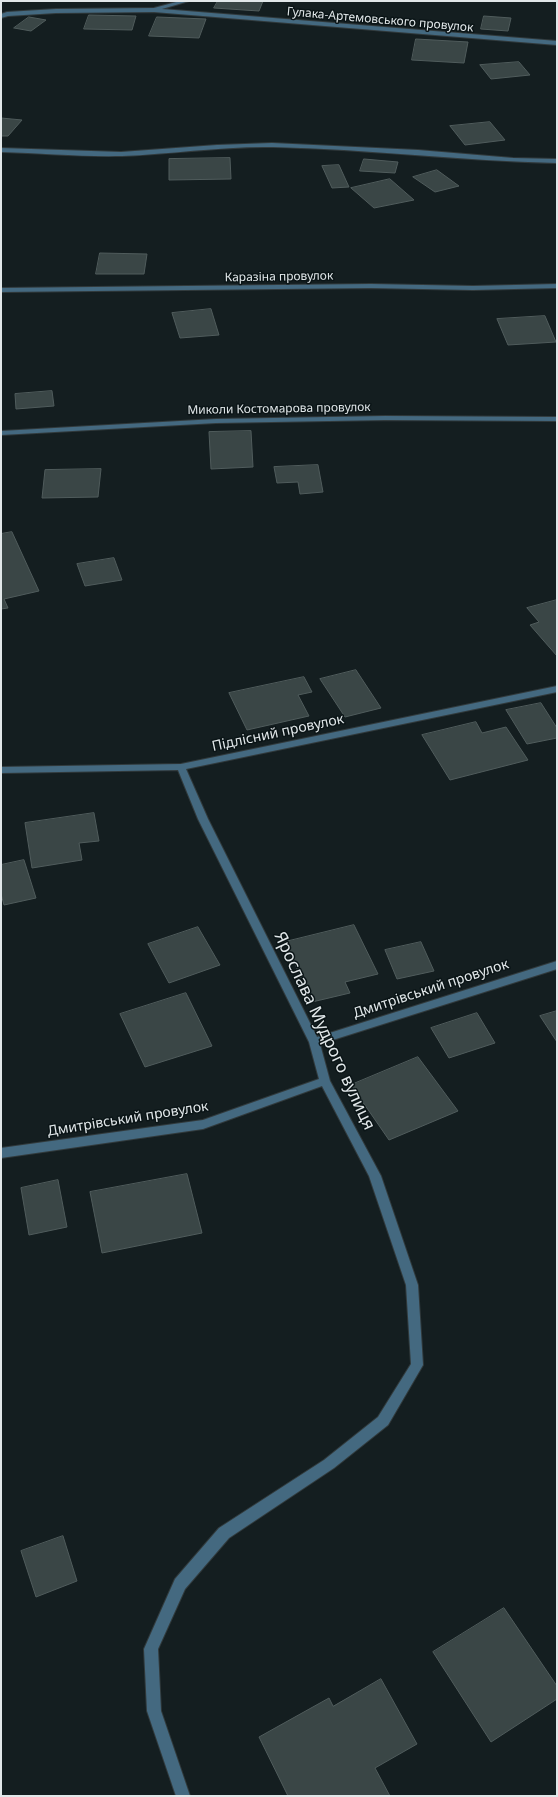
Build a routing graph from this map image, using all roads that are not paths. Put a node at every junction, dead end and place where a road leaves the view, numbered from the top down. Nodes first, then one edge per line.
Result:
1 (186, 1) edge
2 (154, 10) junction
3 (1, 16) edge
4 (557, 44) edge
5 (1, 150) edge
6 (557, 161) edge
7 (557, 286) edge
8 (1, 290) edge
9 (557, 419) edge
10 (1, 433) edge
11 (557, 689) edge
12 (181, 767) junction
13 (1, 770) edge
14 (557, 965) edge
15 (314, 1042) junction
16 (325, 1081) junction
17 (1, 1153) edge
18 (183, 1796) edge

1 - 2 street
2 - 3 street
2 - 4 street, Гулака-Артемовського провулок
5 - 6 street
7 - 8 street, Каразіна провулок
9 - 10 street, Миколи Костомарова провулок
11 - 12 street, Підлісний провулок
12 - 13 street, Підлісний провулок
12 - 15 street, Ярослава Мудрого вулиця
14 - 15 street, Дмитрівський провулок
15 - 16 street, Ярослава Мудрого вулиця
16 - 17 street, Дмитрівський провулок
16 - 18 street, Ярослава Мудрого вулиця

